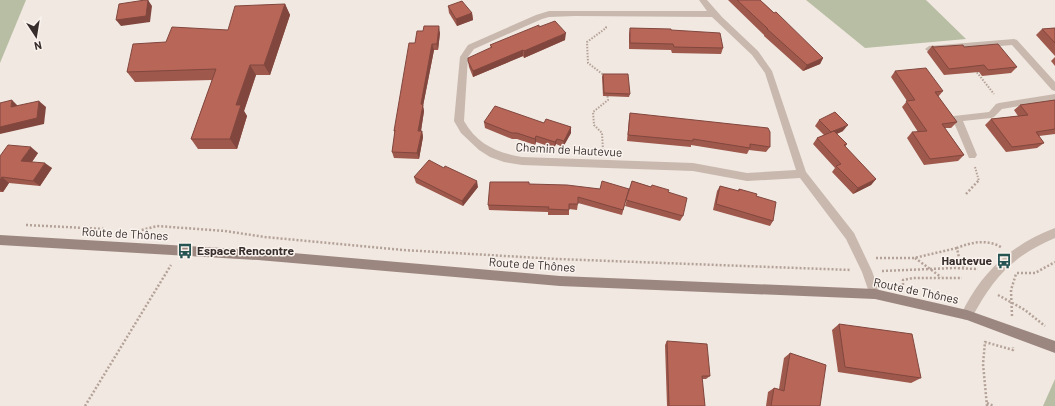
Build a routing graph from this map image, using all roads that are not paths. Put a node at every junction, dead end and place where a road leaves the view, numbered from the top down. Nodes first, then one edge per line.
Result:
1 (703, 0) edge
2 (714, 14) junction
3 (928, 49) dead end
4 (1055, 88) edge
5 (1055, 97) edge
6 (972, 155) road end
7 (802, 174) junction
8 (1055, 233) edge
9 (0, 240) edge
10 (875, 294) junction
11 (967, 315) junction
12 (1055, 347) edge

1 - 2 street
2 - 7 street
2 - 7 street, Chemin de Hautevue
3 - 4 street
5 - 6 street
7 - 10 street
8 - 11 street
9 - 10 main road, Route de Thônes
10 - 11 main road, Route de Thônes
11 - 12 main road, Route de Thônes

